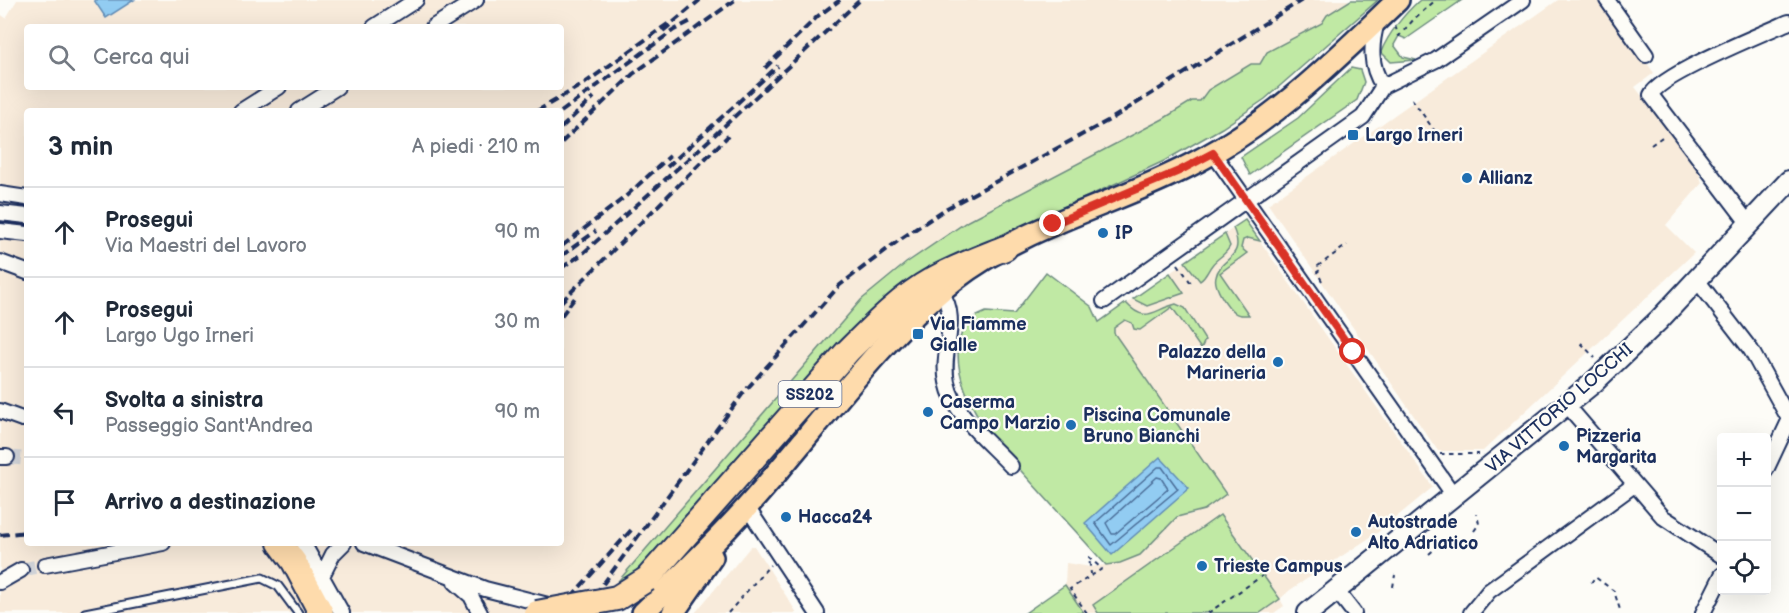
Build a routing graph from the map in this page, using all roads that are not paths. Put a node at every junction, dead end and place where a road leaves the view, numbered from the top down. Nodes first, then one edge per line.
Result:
1 (416, 0) edge
2 (476, 0) edge
3 (1523, 0) edge
4 (1607, 0) edge
5 (1392, 18) edge
6 (1789, 22) edge
7 (379, 24) edge
8 (438, 24) edge
9 (1646, 55) dead end
10 (1383, 86) junction
11 (274, 90) edge
12 (332, 90) edge
13 (246, 108) edge
14 (304, 108) edge
15 (1213, 153) junction
16 (1789, 181) edge
17 (0, 194) edge
18 (24, 198) edge
19 (1246, 200) junction
20 (0, 213) edge
21 (24, 216) edge
22 (1749, 224) junction
23 (0, 231) edge
24 (24, 234) edge
25 (1005, 248) junction
26 (0, 262) edge
27 (24, 271) edge
28 (1697, 280) junction
29 (941, 292) junction
30 (1104, 301) dead end
31 (1567, 405) junction
32 (0, 411) edge
33 (22, 419) dead end
34 (1789, 420) edge
35 (1771, 461) edge
36 (1011, 466) dead end
37 (1634, 485) junction
38 (1455, 497) junction
39 (747, 507) junction
40 (148, 546) edge
41 (289, 546) edge
42 (291, 546) edge
43 (341, 546) edge
44 (372, 546) edge
45 (1717, 553) edge
46 (45, 565) tunnel mouth
47 (21, 570) tunnel mouth
48 (322, 576) junction
49 (447, 576) junction
50 (0, 582) edge
51 (1717, 585) edge
52 (1336, 590) junction
53 (642, 611) edge
54 (85, 613) edge
55 (298, 613) edge
56 (321, 613) edge
57 (342, 613) edge
58 (480, 613) edge
59 (537, 613) edge
60 (586, 613) edge
61 (673, 613) edge
62 (817, 613) edge
63 (1308, 613) edge
64 (1354, 613) edge
65 (1471, 613) edge
66 (1703, 613) edge

1 - 7 street
2 - 8 street
3 - 10 street
4 - 9 street
5 - 10 street
5 - 15 main road
6 - 22 street
10 - 19 street
11 - 13 street
12 - 14 street
15 - 19 street
15 - 25 main road
16 - 22 main road, VIA VITTORIO LOCCHI
17 - 18 street
19 - 30 street
19 - 38 street
20 - 21 street
22 - 28 main road, VIA VITTORIO LOCCHI
23 - 24 street
25 - 29 main road
25 - 59 highway, SS202, bridge
26 - 27 street
28 - 31 main road, VIA VITTORIO LOCCHI
28 - 34 street
29 - 36 street
29 - 39 main road
31 - 37 street
31 - 38 main road, VIA VITTORIO LOCCHI
32 - 33 street
34 - 35 street
37 - 45 street
37 - 65 street
38 - 52 main road, VIA VITTORIO LOCCHI
39 - 53 main road
39 - 61 main road
39 - 62 street
40 - 46 street
41 - 56 highway
42 - 48 street
43 - 48 street
44 - 49 street
47 - 50 street
48 - 57 street
49 - 58 street
49 - 60 street
51 - 66 street
52 - 63 main road, VIA VITTORIO LOCCHI
52 - 64 street
54 - 55 lane

